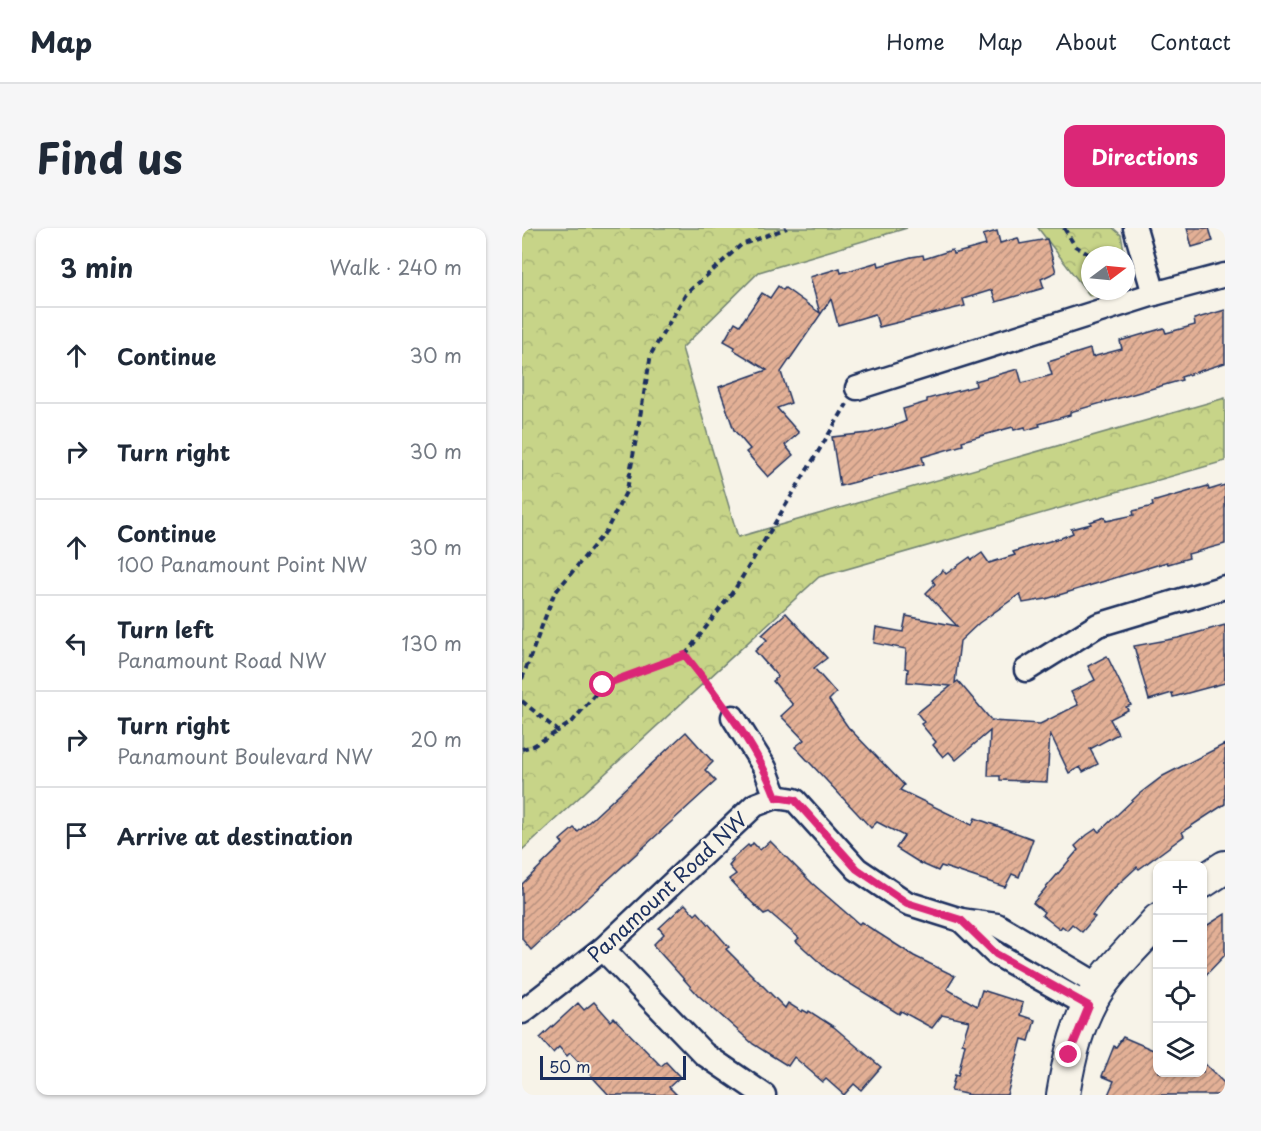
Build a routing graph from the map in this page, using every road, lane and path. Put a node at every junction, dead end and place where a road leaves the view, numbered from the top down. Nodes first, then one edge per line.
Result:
1 (787, 228) edge
2 (1064, 228) edge
3 (1135, 228) edge
4 (1081, 250) edge
5 (1225, 275) edge
6 (1154, 294) junction
7 (857, 388) joint
8 (1225, 587) edge
9 (685, 655) junction
10 (1026, 670) dead end
11 (522, 679) edge
12 (522, 700) edge
13 (733, 717) joint
14 (558, 731) junction
15 (522, 749) edge
16 (776, 797) junction
17 (1225, 867) edge
18 (1207, 879) edge
19 (1153, 926) edge
20 (603, 949) junction
21 (1095, 996) junction
22 (522, 1012) edge
23 (764, 1095) edge
24 (1063, 1095) edge

1 - 11 path
2 - 4 path
3 - 6 street
5 - 6 street
6 - 7 street
7 - 9 path
8 - 10 street
9 - 13 path
9 - 14 path
12 - 14 path
13 - 16 street
14 - 15 path
16 - 20 street, Panamount Road NW
16 - 21 street
17 - 18 street
19 - 21 street
20 - 22 street, Panamount Road NW
20 - 23 street
21 - 24 street

